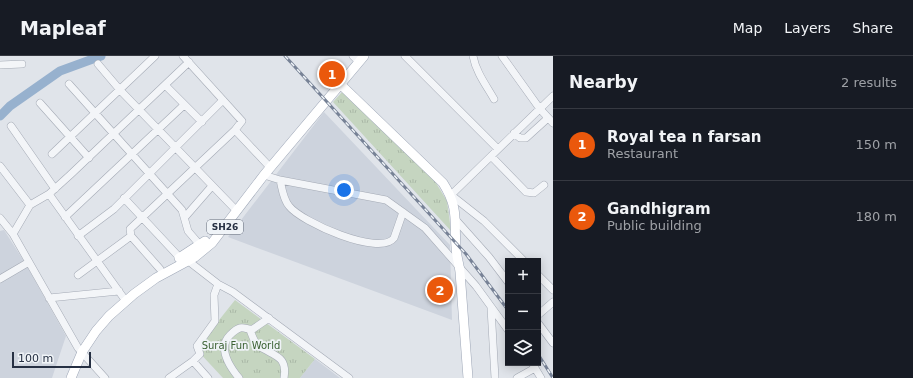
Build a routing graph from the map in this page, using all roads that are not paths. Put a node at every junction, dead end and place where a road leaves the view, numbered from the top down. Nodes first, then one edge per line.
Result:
1 (155, 56) edge
2 (183, 56) edge
3 (405, 56) edge
4 (473, 56) edge
5 (502, 56) edge
6 (357, 57) edge
7 (189, 62) junction
8 (22, 64) dead end
9 (98, 64) dead end
10 (0, 65) edge
11 (338, 82) junction
12 (69, 84) dead end
13 (164, 85) junction
14 (120, 90) junction
15 (553, 96) edge
16 (494, 99) dead end
17 (224, 100) junction
18 (40, 103) dead end
19 (184, 105) junction
20 (540, 109) junction
21 (139, 110) junction
22 (95, 113) junction
23 (551, 120) edge
24 (202, 122) junction
25 (11, 126) dead end
26 (158, 129) junction
27 (235, 130) junction
28 (514, 133) junction
29 (114, 134) junction
30 (69, 137) junction
31 (176, 149) junction
32 (498, 149) junction
33 (52, 154) dead end
34 (132, 154) junction
35 (491, 156) junction
36 (89, 158) junction
37 (267, 164) junction
38 (0, 166) edge
39 (195, 168) junction
40 (150, 174) junction
41 (264, 176) junction
42 (280, 180) junction
43 (212, 186) junction
44 (544, 186) dead end
45 (55, 189) junction
46 (49, 194) junction
47 (168, 194) junction
48 (450, 195) junction
49 (124, 198) junction
50 (30, 206) junction
51 (233, 207) junction
52 (403, 212) junction
53 (65, 217) junction
54 (143, 217) junction
55 (185, 217) junction
56 (0, 218) edge
57 (456, 220) junction
58 (13, 234) junction
59 (78, 236) junction
60 (131, 236) junction
61 (200, 245) junction
62 (521, 258) edge
63 (184, 259) junction
64 (97, 261) junction
65 (29, 262) junction
66 (457, 262) junction
67 (160, 269) junction
68 (78, 275) dead end
69 (541, 277) edge
70 (505, 278) edge
71 (0, 279) edge
72 (218, 284) junction
73 (553, 290) edge
74 (121, 294) junction
75 (49, 298) junction
76 (553, 302) edge
77 (492, 308) junction
78 (541, 312) edge
79 (269, 318) junction
80 (505, 326) edge
81 (541, 327) edge
82 (250, 330) junction
83 (553, 343) edge
84 (80, 350) junction
85 (193, 361) junction
86 (533, 366) edge
87 (535, 366) edge
88 (179, 375) edge
89 (65, 378) edge
90 (71, 378) edge
91 (105, 378) edge
92 (169, 378) edge
93 (208, 378) edge
94 (239, 378) edge
95 (284, 378) edge
96 (349, 378) edge
97 (462, 378) edge
98 (468, 378) edge
99 (495, 378) edge
100 (517, 378) edge
101 (541, 378) edge

1 - 14 street
2 - 7 street
3 - 32 street
4 - 16 street
5 - 20 street
6 - 11 main road, SH26
7 - 13 street
7 - 17 street
8 - 10 street
9 - 14 street
11 - 37 main road, SH26
11 - 41 main road, SH26
11 - 48 main road
12 - 22 street
13 - 19 street
13 - 21 street
14 - 21 street
14 - 22 street
15 - 20 street
17 - 24 street
17 - 27 street
18 - 30 street
19 - 24 street
19 - 26 street
20 - 23 street
20 - 28 street
21 - 26 street
21 - 29 street
22 - 29 street
22 - 30 street
23 - 28 street
24 - 31 street
25 - 45 street
26 - 31 street
26 - 34 street
27 - 37 street
27 - 39 street
28 - 32 street
29 - 34 street
29 - 36 street
30 - 33 street
30 - 36 street
31 - 39 street
31 - 40 street
32 - 35 street
34 - 40 street
34 - 53 street
35 - 44 street
35 - 48 street
36 - 45 street
37 - 51 main road, SH26
38 - 50 street
39 - 43 street
39 - 47 street
40 - 47 street
40 - 49 street
41 - 42 street
41 - 63 main road, SH26
42 - 52 street
42 - 52 street
43 - 51 street
43 - 55 street
45 - 46 street
46 - 50 street
46 - 53 street
47 - 54 street
47 - 55 street
48 - 57 main road
48 - 62 street
49 - 54 street
49 - 59 street
50 - 58 street
51 - 61 main road, SH26
52 - 66 street
53 - 59 street
54 - 60 street
54 - 63 street
55 - 61 street
56 - 58 street
57 - 66 main road
57 - 70 street
58 - 65 street
59 - 64 street
60 - 64 street
60 - 67 street
61 - 63 main road, SH26
63 - 67 main road, SH26
63 - 72 street
63 - 84 main road, SH26
64 - 68 street
64 - 74 street
65 - 71 street
65 - 75 street
66 - 77 street
66 - 97 main road
66 - 98 main road
67 - 74 main road, SH26
69 - 73 street
72 - 79 street
72 - 85 street
74 - 75 street
74 - 84 main road, SH26
75 - 84 street
76 - 78 street
77 - 80 street
77 - 99 street
79 - 82 street
79 - 96 street
81 - 83 street
82 - 94 street
82 - 95 street
84 - 89 main road, SH26
84 - 90 main road, SH26
84 - 91 street
85 - 88 street
85 - 93 street
86 - 100 street
87 - 101 street
88 - 92 street

